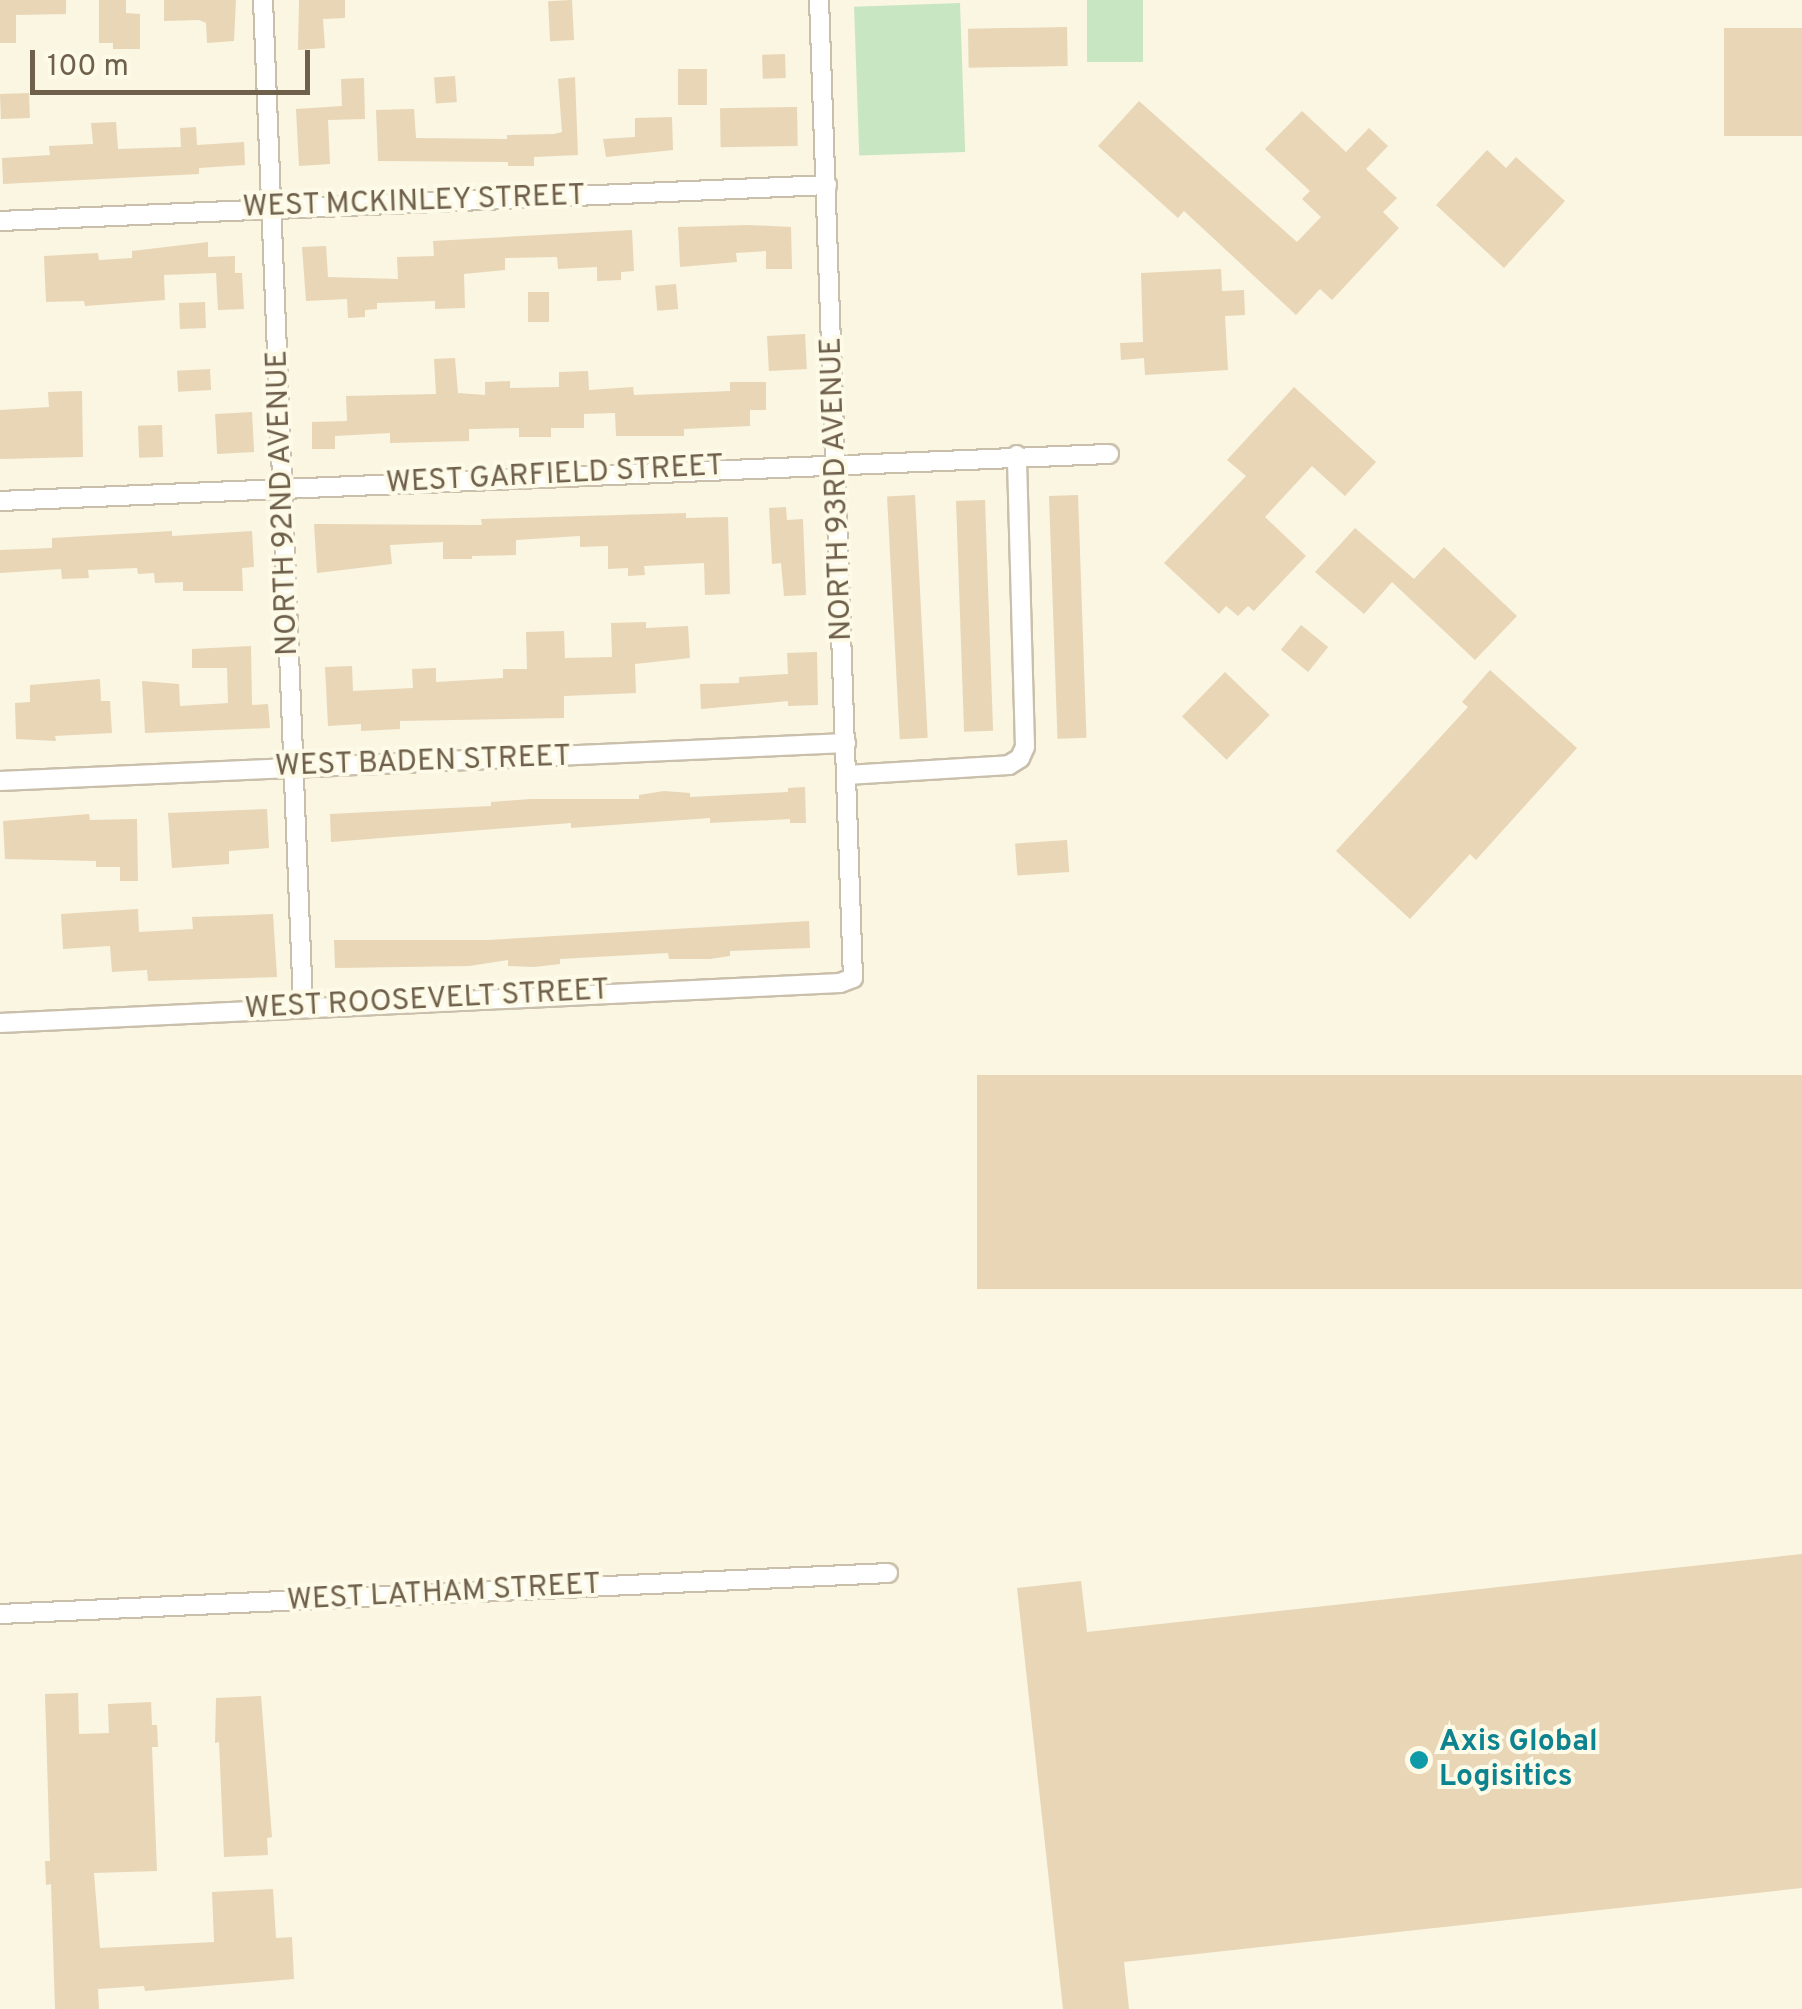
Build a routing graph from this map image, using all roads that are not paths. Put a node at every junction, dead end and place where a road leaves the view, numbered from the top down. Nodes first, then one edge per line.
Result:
1 (263, 0) edge
2 (820, 0) edge
3 (827, 185) junction
4 (272, 209) junction
5 (0, 220) edge
6 (1110, 454) dead end
7 (1017, 455) junction
8 (838, 463) junction
9 (284, 488) junction
10 (0, 501) edge
11 (846, 744) junction
12 (294, 769) junction
13 (848, 775) junction
14 (0, 781) edge
15 (853, 978) joint
16 (303, 1006) junction
17 (0, 1023) edge
18 (888, 1572) dead end
19 (0, 1614) edge

1 - 4 street, NORTH 92ND AVENUE
2 - 3 street, NORTH 93RD AVENUE
3 - 4 street, WEST MCKINLEY STREET
3 - 8 street, NORTH 93RD AVENUE
4 - 5 street, WEST MCKINLEY STREET
4 - 9 street, NORTH 92ND AVENUE
6 - 7 street, WEST GARFIELD STREET
7 - 8 street, WEST GARFIELD STREET
7 - 13 street
8 - 9 street, WEST GARFIELD STREET
8 - 11 street, NORTH 93RD AVENUE
9 - 10 street, WEST GARFIELD STREET
9 - 12 street, NORTH 92ND AVENUE
11 - 12 street, WEST BADEN STREET
11 - 13 street, NORTH 93RD AVENUE
12 - 14 street, WEST BADEN STREET
12 - 16 street, NORTH 92ND AVENUE
13 - 15 street, NORTH 93RD AVENUE
15 - 16 street, WEST ROOSEVELT STREET
16 - 17 street, WEST ROOSEVELT STREET
18 - 19 street, WEST LATHAM STREET

